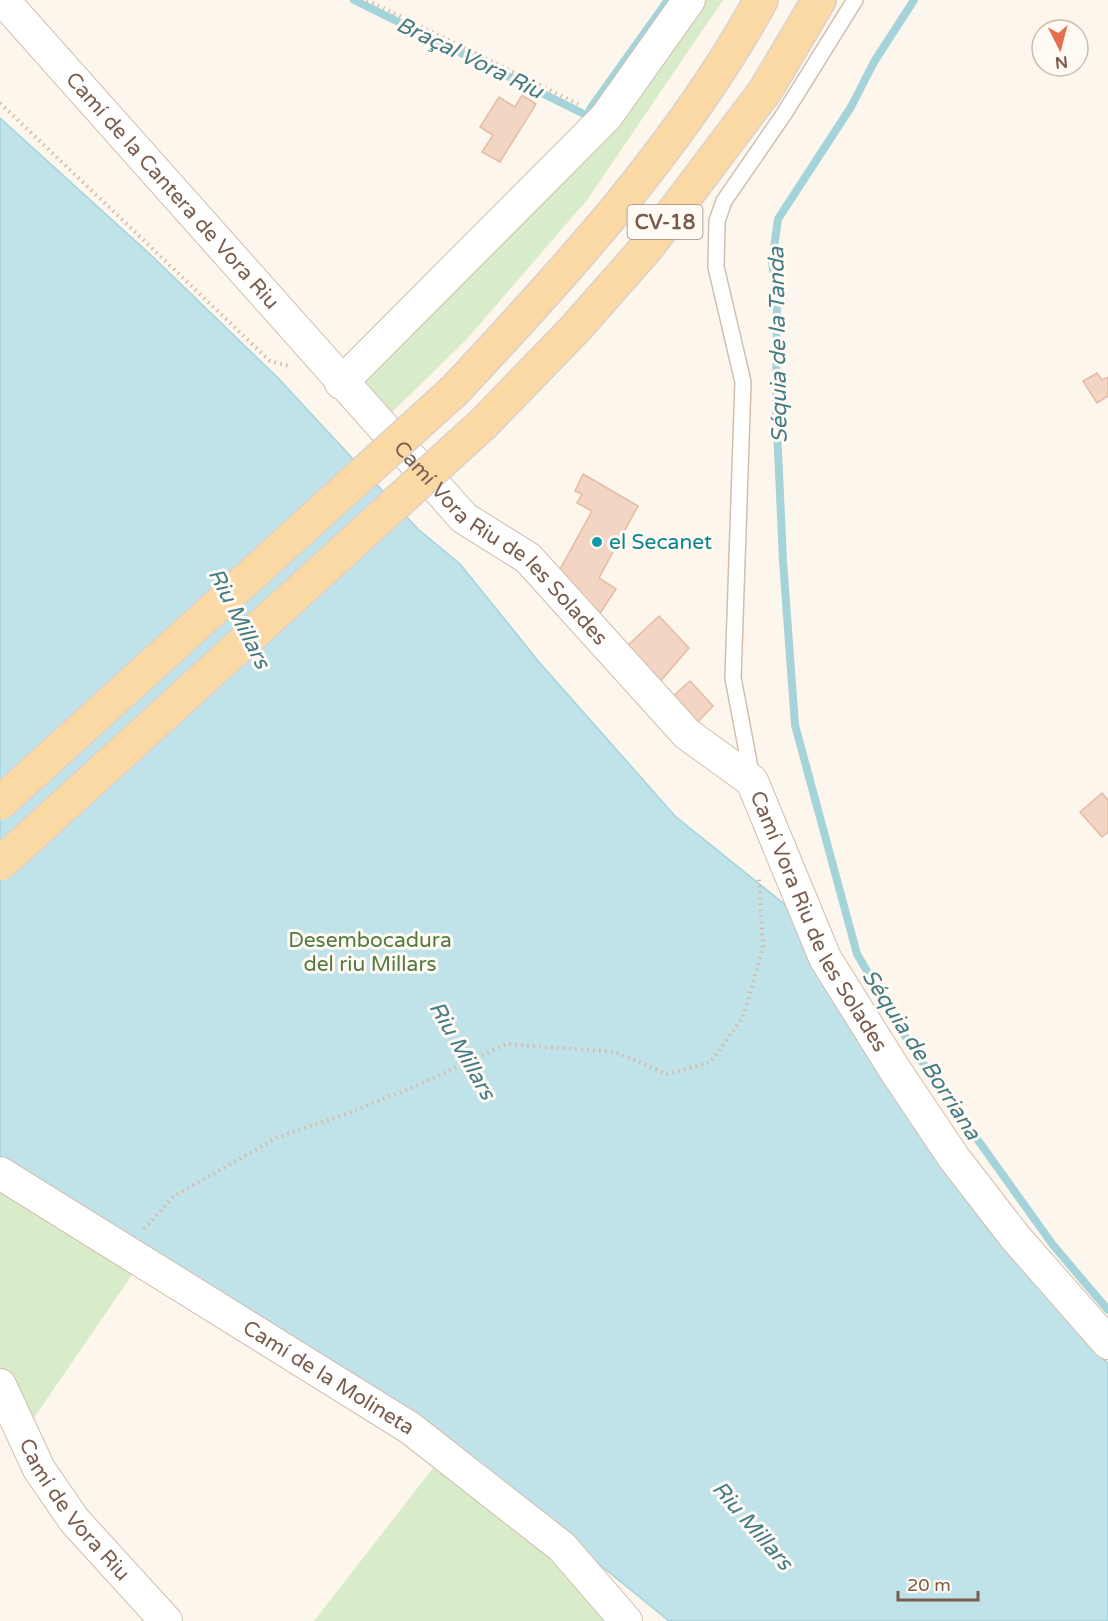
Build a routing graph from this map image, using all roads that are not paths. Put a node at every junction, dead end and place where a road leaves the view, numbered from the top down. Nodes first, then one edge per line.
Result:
1 (3, 0) edge
2 (689, 0) edge
3 (761, 0) edge
4 (819, 0) edge
5 (855, 0) edge
6 (341, 383) junction
7 (752, 780) junction
8 (0, 803) edge
9 (0, 864) edge
10 (0, 1173) edge
11 (1108, 1343) edge
12 (0, 1385) edge
13 (166, 1621) edge
14 (626, 1621) edge

1 - 6 street, Camí de la Cantera de Vora Riu
2 - 6 street
3 - 8 main road, CV-18, bridge
4 - 9 main road, CV-18, bridge
5 - 7 lane
6 - 7 street, Camí Vora Riu de les Solades
7 - 11 street, Camí Vora Riu de les Solades
10 - 14 street, Camí de la Molineta
12 - 13 street, Camí de Vora Riu

